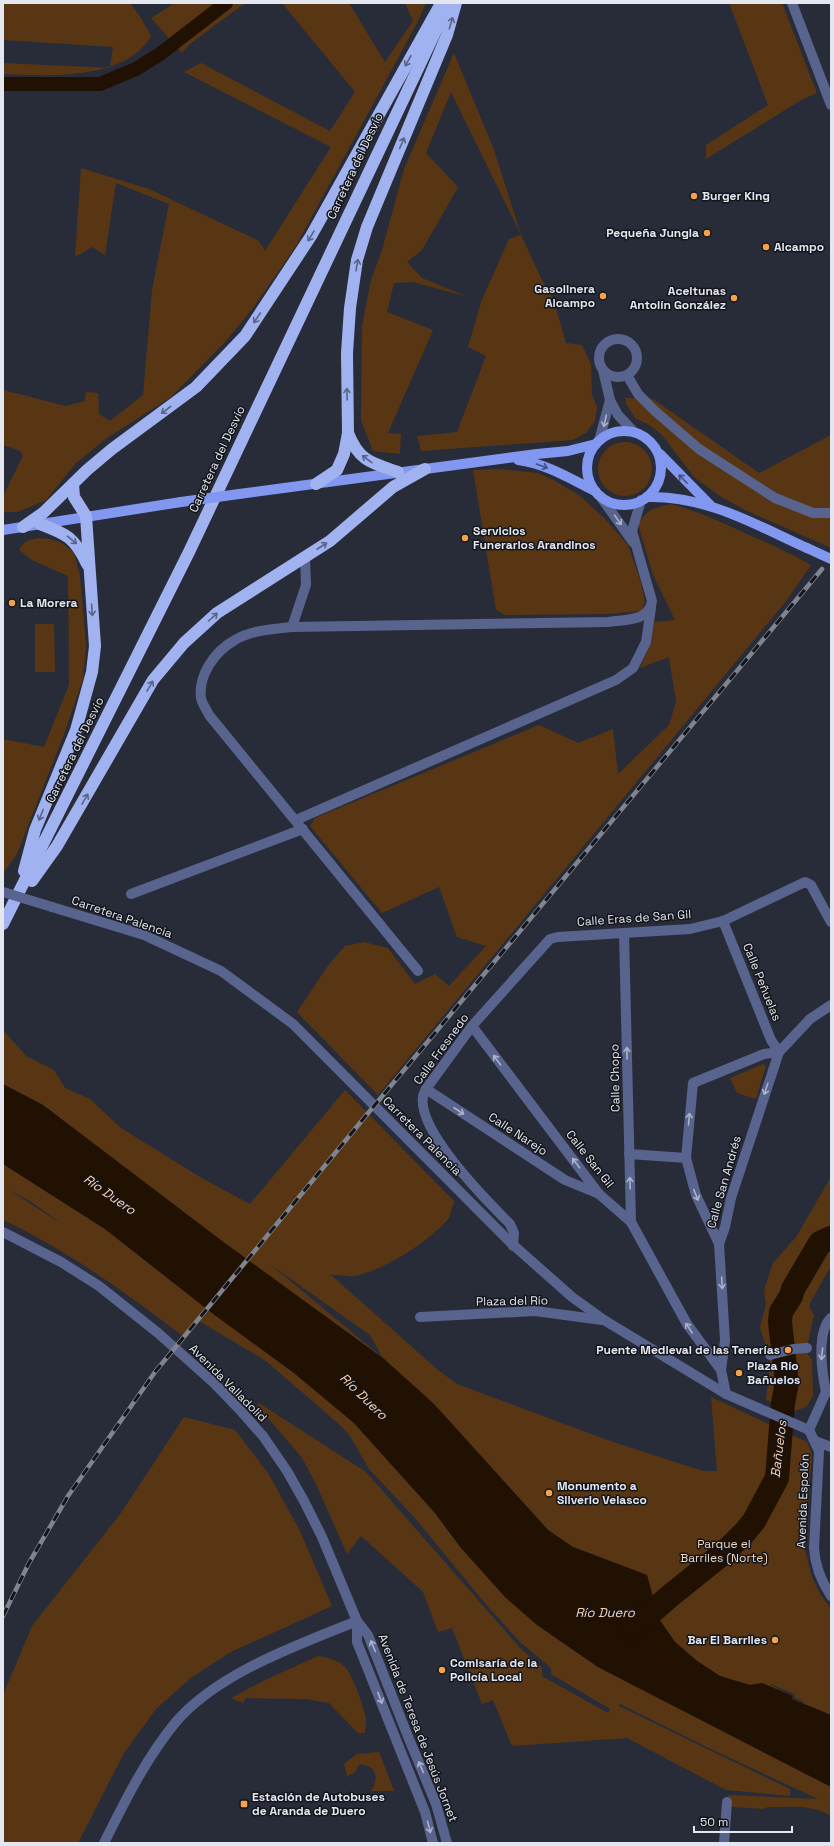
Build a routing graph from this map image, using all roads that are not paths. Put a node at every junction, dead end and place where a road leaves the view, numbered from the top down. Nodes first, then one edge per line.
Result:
1 (441, 3) edge
2 (448, 3) edge
3 (456, 3) edge
4 (792, 3) edge
5 (831, 105) edge
6 (603, 370) junction
7 (624, 376) junction
8 (609, 395) junction
9 (634, 432) junction
10 (348, 433) junction
11 (597, 442) junction
12 (658, 451) junction
13 (504, 458) junction
14 (425, 469) junction
15 (398, 472) junction
16 (74, 484) junction
17 (316, 484) junction
18 (598, 494) junction
19 (644, 499) junction
20 (710, 505) junction
21 (831, 513) edge
22 (86, 516) junction
23 (40, 524) junction
24 (23, 527) junction
25 (3, 530) edge
26 (635, 545) junction
27 (305, 557) junction
28 (831, 559) edge
29 (90, 571) junction
30 (651, 608) junction
31 (292, 627) junction
32 (296, 820) junction
33 (303, 829) junction
34 (3, 892) edge
35 (131, 894) dead end
36 (18, 896) junction
37 (9, 912) junction
38 (723, 921) junction
39 (831, 922) edge
40 (3, 924) edge
41 (624, 933) junction
42 (554, 937) joint
43 (418, 971) dead end
44 (831, 1005) edge
45 (472, 1026) junction
46 (779, 1052) junction
47 (426, 1089) junction
48 (629, 1154) junction
49 (686, 1158) junction
50 (599, 1194) junction
51 (631, 1222) junction
52 (3, 1232) edge
53 (719, 1244) junction
54 (513, 1246) junction
55 (420, 1317) dead end
56 (831, 1318) edge
57 (604, 1320) junction
58 (807, 1348) dead end
59 (770, 1355) dead end
60 (721, 1370) junction
61 (726, 1394) junction
62 (828, 1394) edge
63 (809, 1430) junction
64 (815, 1441) junction
65 (831, 1446) edge
66 (831, 1596) edge
67 (357, 1621) junction
68 (727, 1802) dead end
69 (104, 1843) edge
70 (433, 1843) edge
71 (447, 1843) edge
72 (724, 1843) edge

1 -> 16 highway
2 - 36 highway, Carretera del Desvío
10 -> 3 highway
4 - 5 street
6 - 7 street
6 - 7 street
6 - 8 street
7 - 8 street
7 - 21 street
8 - 9 street
8 -> 11 street
9 - 11 main road
9 - 12 main road
15 -> 10 highway
10 - 17 highway
11 - 13 main road
11 - 18 main road
12 - 19 main road
20 -> 12 main road
13 - 14 main road
13 -> 18 main road
14 - 15 main road
27 -> 14 highway
15 - 17 main road
16 - 22 highway
16 - 24 highway
17 - 22 main road, bridge
18 - 19 main road
18 -> 26 street
19 - 20 main road
19 - 26 street
20 - 28 main road, bridge
22 - 23 main road
22 - 29 highway
23 - 24 main road
23 -> 29 highway
24 - 25 main road
26 - 30 street
27 - 31 street
37 -> 27 highway
29 -> 36 highway
30 - 31 street
30 - 32 street
31 - 32 street
32 - 33 street
33 - 35 street
33 - 43 street
34 - 54 street, Carretera Palencia, bridge
36 - 37 highway, Carretera del Desvío
37 - 40 highway, Carretera del Desvío
38 - 39 street, Calle Eras de San Gil
38 - 41 street, Calle Eras de San Gil
38 - 46 street, Calle Peñuelas
41 - 42 street, Calle Eras de San Gil
48 -> 41 street, Calle Chopo
42 - 45 street, Calle Fresnedo
44 - 46 street
45 - 47 street, Calle Fresnedo
50 -> 45 street, Calle San Gil
49 -> 46 street
46 -> 53 street, Calle San Andrés
47 -> 50 street, Calle Narejo
47 - 54 street, Calle Fresnedo
48 - 49 street
51 -> 48 street, Calle Chopo
49 -> 53 street
50 - 51 street, Calle San Gil
60 -> 51 street, Calle San Gil
52 - 67 street, Avenida Valladolid
53 -> 60 street, Calle San Andrés
54 - 57 street, Carretera Palencia
55 - 57 street, Plaza del Río
56 -> 62 street
57 - 61 street, Carretera Palencia
58 - 59 street
60 - 61 street, Calle San Gil
61 - 63 street, Carretera Palencia
62 - 63 street
63 - 64 street, Avenida Espolón
64 - 65 street
64 - 66 street, Avenida Espolón
67 - 69 street
67 -> 70 street, Avenida de Teresa de Jesús Jornet
71 -> 67 street, Avenida de Teresa de Jesús Jornet
68 - 72 street

